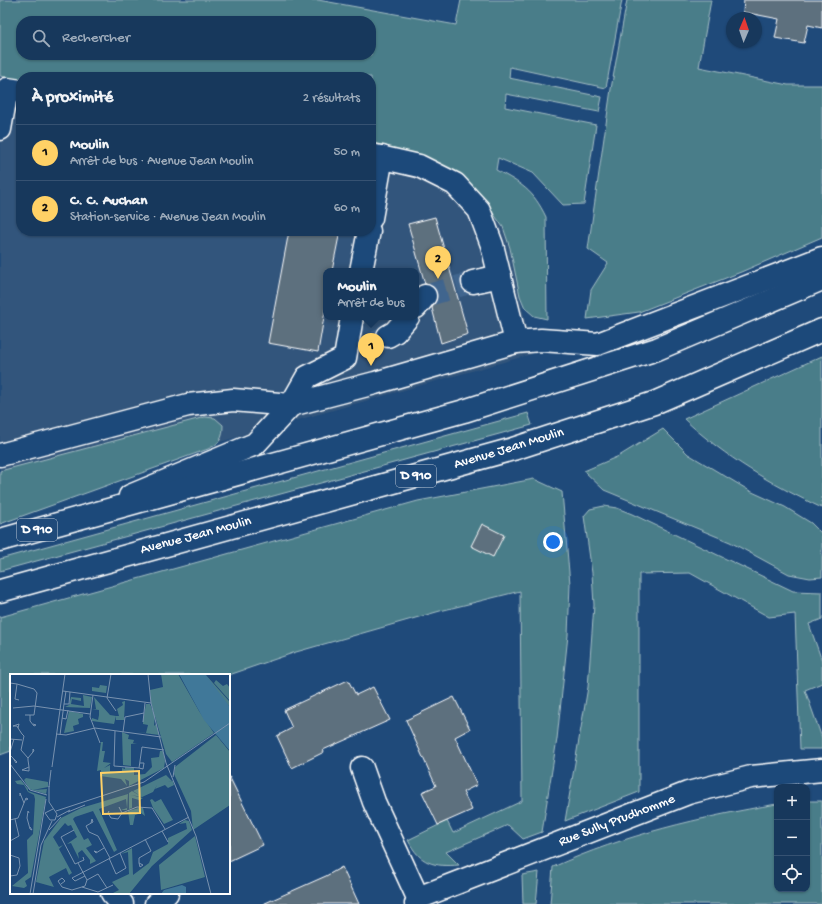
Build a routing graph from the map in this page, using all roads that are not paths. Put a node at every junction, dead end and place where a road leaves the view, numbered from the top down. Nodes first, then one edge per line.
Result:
1 (16, 90) edge
2 (0, 129) edge
3 (377, 156) edge
4 (376, 166) edge
5 (368, 236) edge
6 (822, 258) edge
7 (362, 268) edge
8 (500, 276) junction
9 (822, 279) edge
10 (473, 282) tunnel mouth
11 (351, 320) edge
12 (405, 320) edge
13 (822, 330) edge
14 (388, 336) tunnel mouth
15 (516, 342) junction
16 (364, 348) tunnel mouth
17 (345, 358) junction
18 (291, 405) junction
19 (0, 455) edge
20 (74, 520) junction
21 (0, 540) edge
22 (0, 590) edge
23 (362, 768) dead end
24 (822, 770) edge
25 (113, 894) edge
26 (165, 894) edge
27 (417, 901) edge
28 (122, 904) edge
29 (156, 904) edge

1 - 2 main road
3 - 4 main road
3 - 8 main road
5 - 7 main road
6 - 15 main road
8 - 10 main road
8 - 15 main road
9 - 20 main road, D 910
11 - 17 main road
12 - 14 main road
13 - 22 main road, Avenue Jean Moulin / D 910
15 - 18 main road
16 - 17 main road
17 - 18 main road
18 - 19 main road
18 - 20 main road
20 - 21 main road, D 910
23 - 27 main road
24 - 27 main road, Rue Sully Prudhomme
25 - 28 main road
26 - 29 main road

